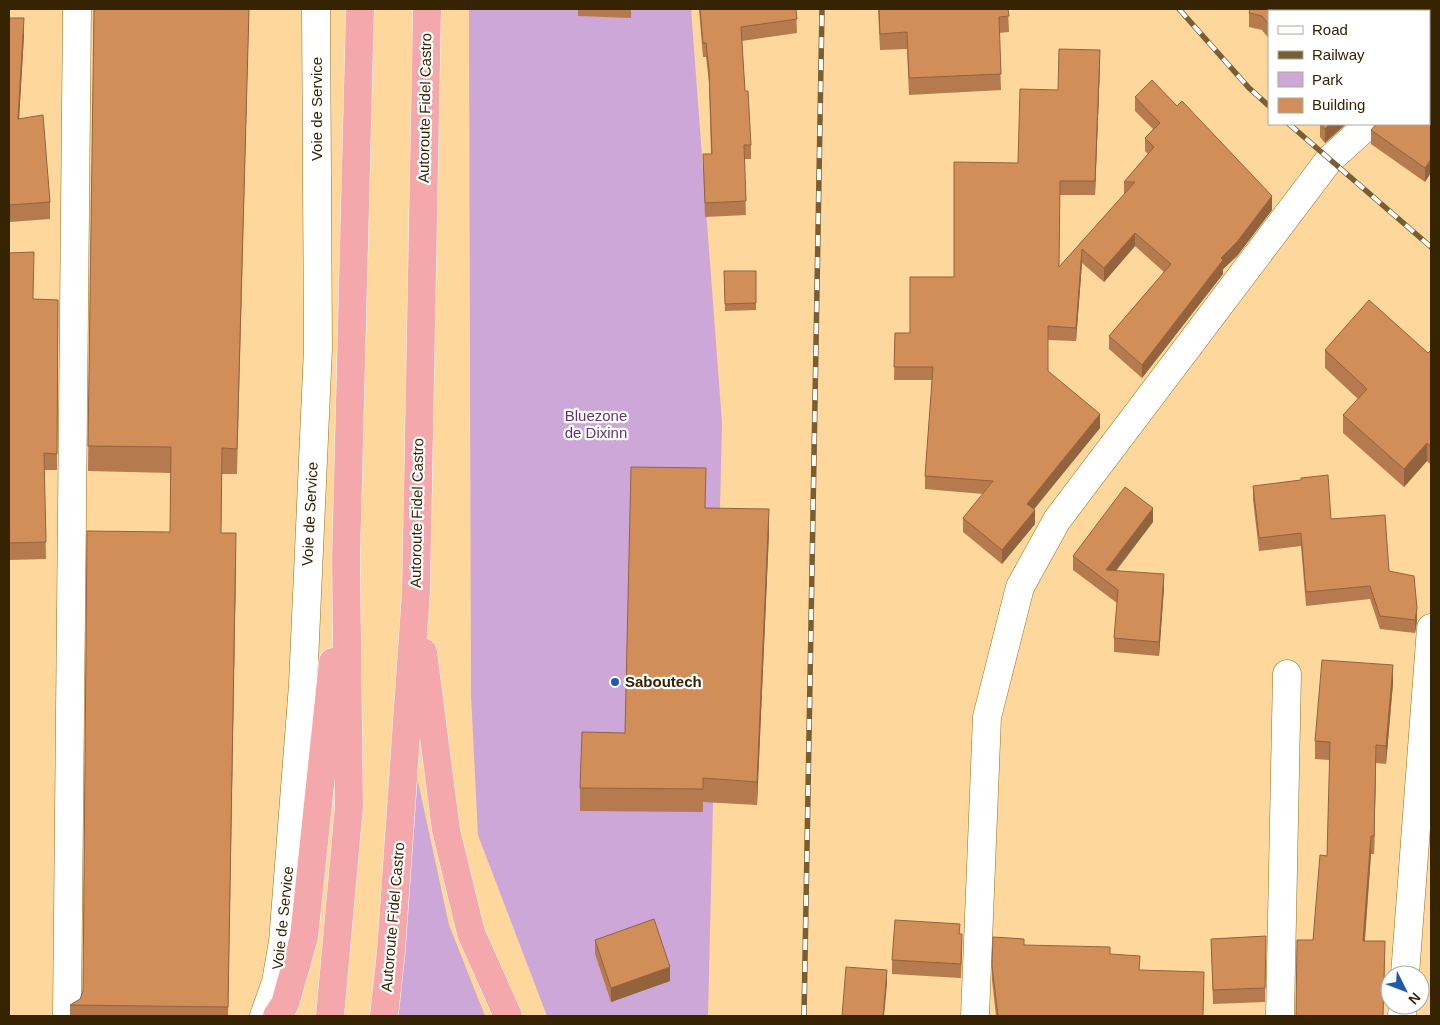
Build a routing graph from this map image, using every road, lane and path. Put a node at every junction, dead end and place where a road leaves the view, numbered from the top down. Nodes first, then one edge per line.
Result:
1 (77, 9) edge
2 (316, 9) edge
3 (360, 9) edge
4 (427, 9) edge
5 (1368, 125) edge
6 (346, 559) junction
7 (416, 592) junction
8 (1431, 628) edge
9 (1288, 674) dead end
10 (1406, 965) edge
11 (67, 1016) edge
12 (264, 1016) edge
13 (277, 1016) edge
14 (330, 1016) edge
15 (384, 1016) edge
16 (508, 1016) edge
17 (975, 1016) edge
18 (1280, 1016) edge

1 - 11 street
2 - 12 street, Voie de Service
3 - 6 highway
4 - 7 highway, Autoroute Fidel Castro
5 - 17 street
6 - 13 highway
6 - 14 highway
7 - 15 highway, Autoroute Fidel Castro
7 - 16 highway
8 - 10 street
9 - 18 street

